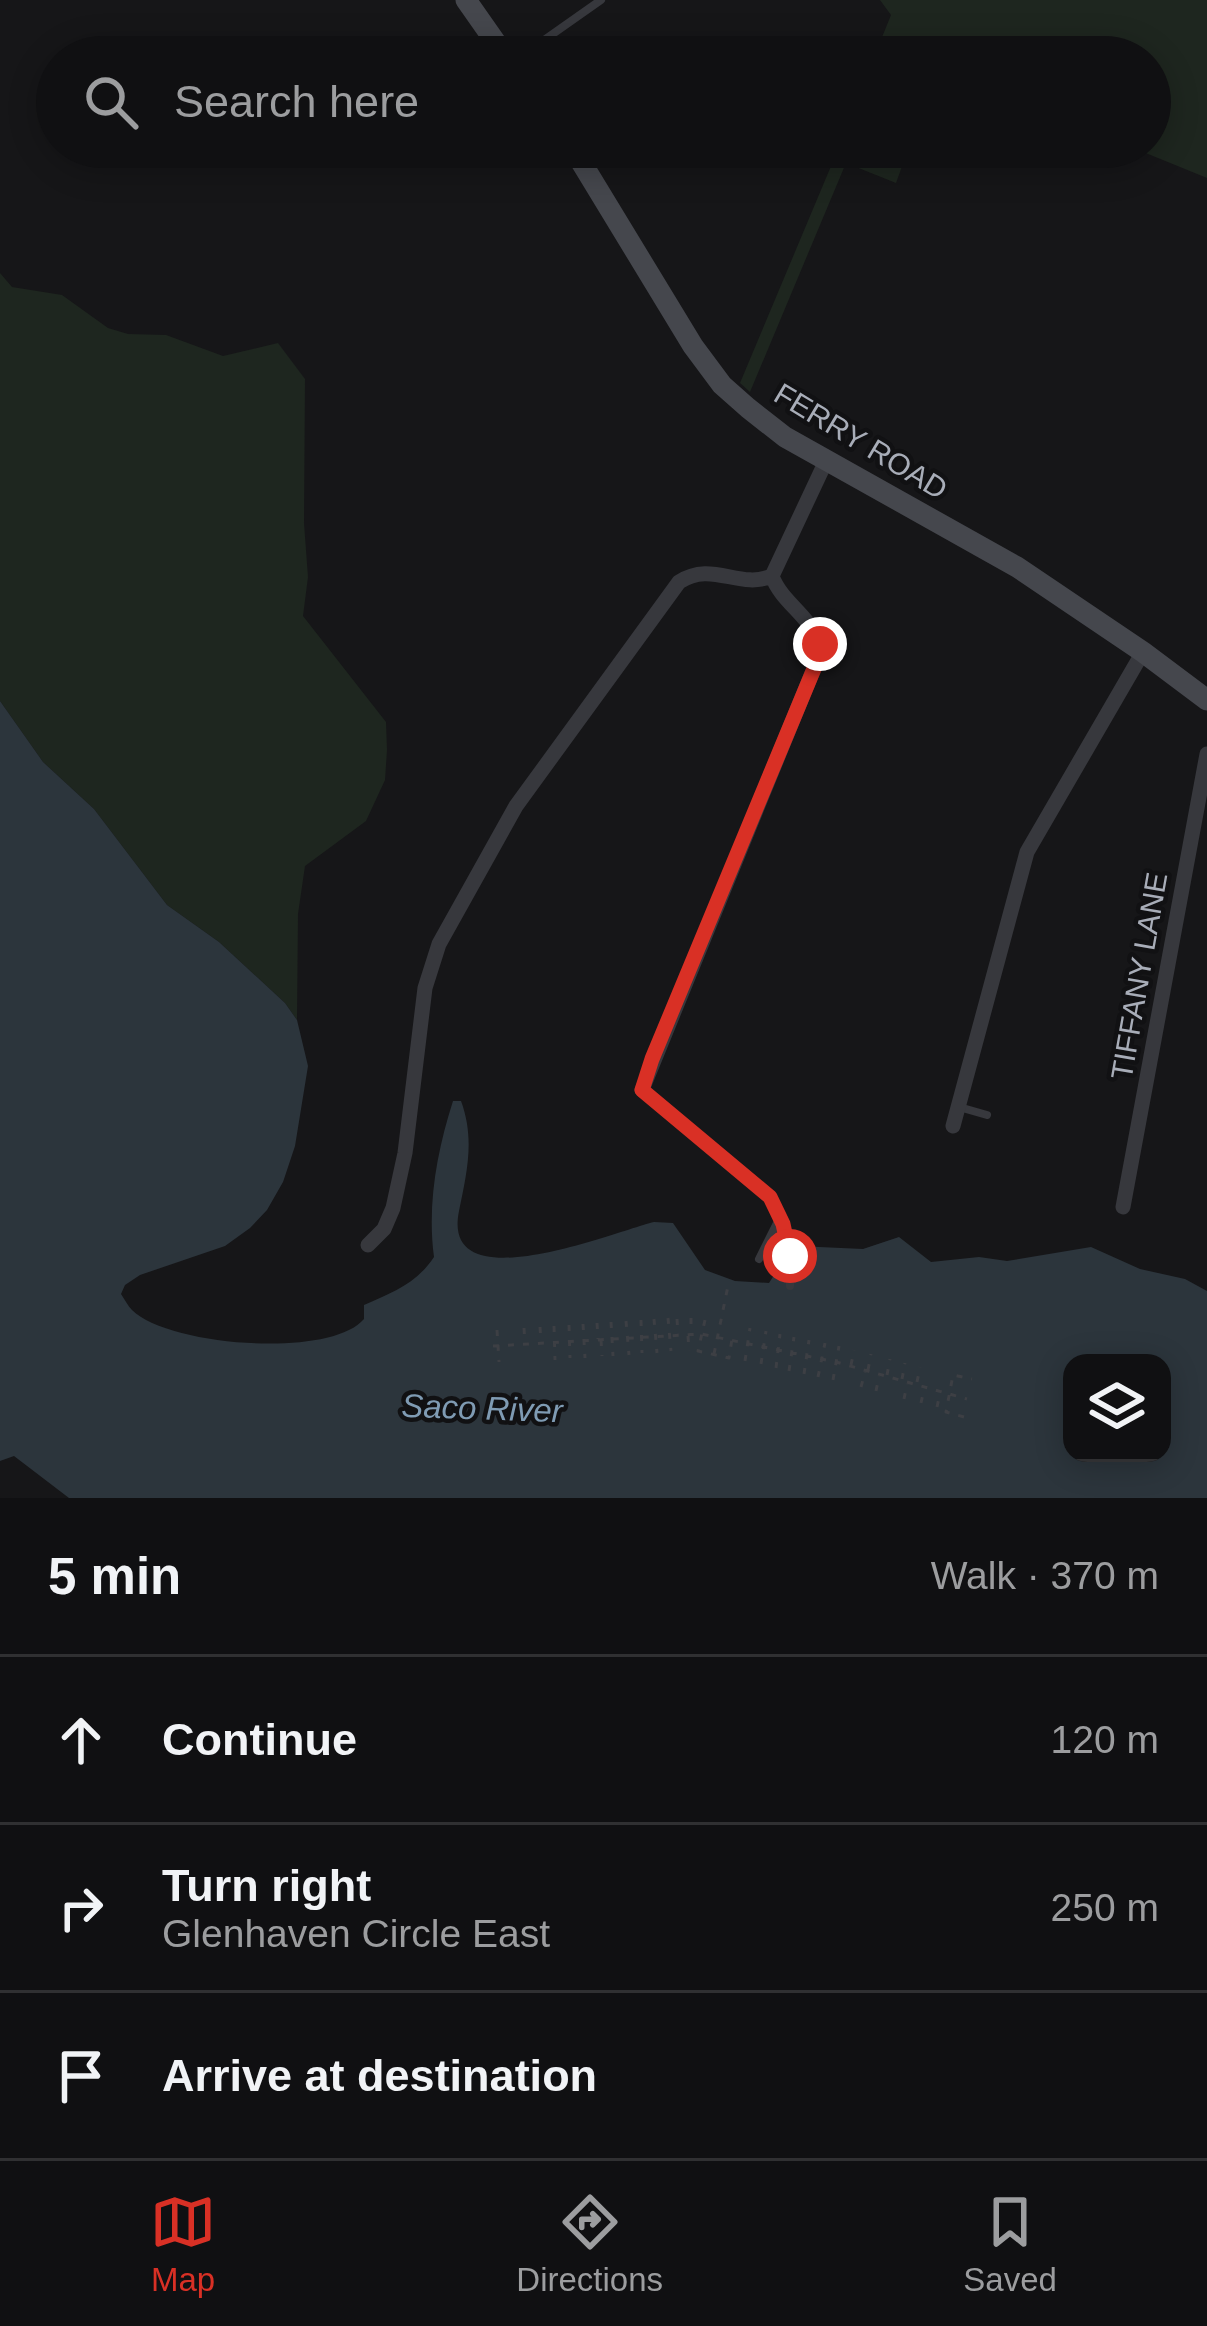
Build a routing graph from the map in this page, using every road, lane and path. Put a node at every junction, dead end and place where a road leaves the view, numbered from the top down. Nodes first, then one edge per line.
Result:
1 (466, 0) edge
2 (601, 0) edge
3 (491, 36) edge
4 (550, 36) edge
5 (585, 168) edge
6 (826, 461) junction
7 (772, 576) junction
8 (1143, 652) junction
9 (1207, 700) edge
10 (1207, 754) edge
11 (642, 1090) joint
12 (958, 1107) junction
13 (987, 1115) dead end
14 (953, 1126) dead end
15 (1123, 1207) dead end
16 (778, 1213) junction
17 (368, 1245) dead end
18 (759, 1259) dead end
19 (729, 1282) dead end
20 (790, 1286) dead end
21 (668, 1318) dead end
22 (691, 1318) dead end
23 (655, 1319) dead end
24 (677, 1319) dead end
25 (640, 1320) dead end
26 (705, 1320) dead end
27 (626, 1321) dead end
28 (611, 1322) dead end
29 (597, 1323) dead end
30 (583, 1324) dead end
31 (569, 1325) dead end
32 (554, 1326) dead end
33 (540, 1327) dead end
34 (524, 1328) dead end
35 (750, 1328) dead end
36 (497, 1330) dead end
37 (766, 1331) dead end
38 (670, 1334) junction
39 (678, 1334) junction
40 (690, 1334) junction
41 (701, 1334) junction
42 (780, 1334) dead end
43 (656, 1335) junction
44 (641, 1336) junction
45 (718, 1336) junction
46 (794, 1336) dead end
47 (628, 1337) junction
48 (612, 1338) junction
49 (599, 1339) junction
50 (732, 1339) junction
51 (584, 1340) junction
52 (809, 1340) dead end
53 (569, 1341) junction
54 (555, 1342) junction
55 (747, 1342) junction
56 (541, 1343) junction
57 (825, 1343) dead end
58 (525, 1344) junction
59 (496, 1346) junction
60 (764, 1346) junction
61 (839, 1346) dead end
62 (778, 1349) junction
63 (854, 1349) dead end
64 (689, 1351) dead end
65 (671, 1352) dead end
66 (792, 1352) junction
67 (642, 1353) dead end
68 (657, 1353) dead end
69 (628, 1354) dead end
70 (714, 1354) junction
71 (871, 1354) dead end
72 (807, 1355) junction
73 (602, 1356) dead end
74 (613, 1356) dead end
75 (570, 1358) dead end
76 (585, 1358) dead end
77 (821, 1358) junction
78 (890, 1359) dead end
79 (555, 1360) dead end
80 (499, 1361) dead end
81 (745, 1361) dead end
82 (836, 1361) junction
83 (905, 1363) dead end
84 (761, 1364) dead end
85 (851, 1366) junction
86 (920, 1366) dead end
87 (776, 1368) dead end
88 (866, 1370) junction
89 (789, 1371) dead end
90 (804, 1374) dead end
91 (879, 1374) junction
92 (886, 1376) junction
93 (818, 1377) dead end
94 (972, 1379) dead end
95 (833, 1380) dead end
96 (905, 1381) junction
97 (916, 1385) junction
98 (861, 1387) dead end
99 (925, 1387) junction
100 (876, 1391) dead end
101 (940, 1392) junction
102 (949, 1394) junction
103 (904, 1399) dead end
104 (968, 1399) dead end
105 (921, 1403) dead end
106 (937, 1407) dead end
107 (964, 1417) dead end

1 - 3 main road
2 - 4 lane
5 - 6 main road, FERRY ROAD
6 - 7 street
6 - 8 main road, FERRY ROAD
7 - 11 street
7 - 17 street
8 - 9 main road, FERRY ROAD
8 - 12 street
10 - 15 street, TIFFANY LANE
11 - 16 lane
12 - 13 lane
12 - 14 street
16 - 18 lane
16 - 20 lane
19 - 45 path
21 - 38 path
22 - 40 path
23 - 43 path
24 - 39 path
25 - 44 path
26 - 41 path
27 - 47 path
28 - 48 path
29 - 49 path
30 - 51 path
31 - 53 path
32 - 54 path
33 - 56 path
34 - 58 path
35 - 55 path
36 - 59 path
37 - 60 path
38 - 39 path
38 - 43 path
38 - 65 path
39 - 40 path
40 - 41 path
40 - 64 path
41 - 45 path
41 - 70 path
42 - 62 path
43 - 44 path
43 - 68 path
44 - 47 path
44 - 67 path
45 - 50 path
45 - 70 path
46 - 66 path
47 - 48 path
47 - 69 path
48 - 49 path
48 - 74 path
49 - 51 path
49 - 73 path
50 - 55 path
50 - 70 path
51 - 53 path
51 - 76 path
52 - 72 path
53 - 54 path
53 - 75 path
54 - 56 path
54 - 79 path
55 - 60 path
55 - 81 path
56 - 58 path
57 - 77 path
58 - 59 path
59 - 80 path
60 - 62 path
60 - 84 path
61 - 82 path
62 - 66 path
62 - 87 path
63 - 85 path
66 - 72 path
66 - 89 path
71 - 88 path
72 - 77 path
72 - 90 path
77 - 82 path
77 - 93 path
78 - 92 path
82 - 85 path
82 - 95 path
83 - 96 path
85 - 88 path
86 - 97 path
88 - 91 path
88 - 98 path
91 - 92 path
91 - 100 path
92 - 96 path
94 - 102 path
96 - 97 path
96 - 103 path
97 - 99 path
99 - 101 path
99 - 105 path
101 - 102 path
101 - 106 path
102 - 104 path
102 - 107 path

